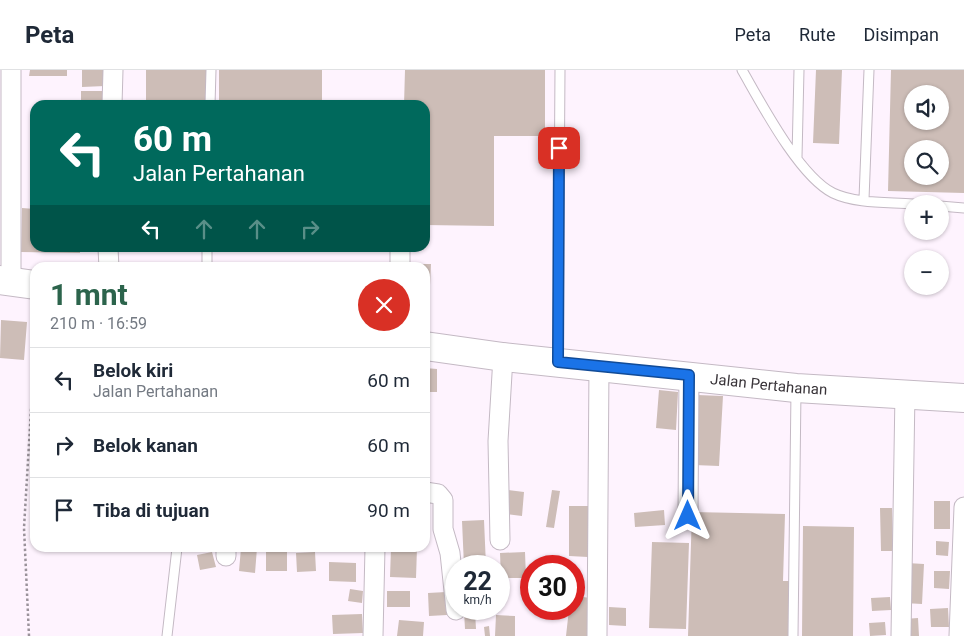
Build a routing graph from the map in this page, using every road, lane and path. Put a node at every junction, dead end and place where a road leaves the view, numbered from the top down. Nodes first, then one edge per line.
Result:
1 (11, 70) edge
2 (113, 70) edge
3 (211, 70) edge
4 (560, 70) edge
5 (742, 70) edge
6 (799, 70) edge
7 (869, 70) edge
8 (112, 100) edge
9 (210, 100) edge
10 (797, 157) junction
11 (864, 199) junction
12 (904, 203) edge
13 (949, 207) edge
14 (964, 208) edge
15 (15, 282) edge
16 (430, 347) edge
17 (503, 357) junction
18 (558, 362) junction
19 (599, 366) junction
20 (689, 375) junction
21 (796, 388) junction
22 (905, 393) junction
23 (964, 398) edge
24 (30, 427) edge
25 (430, 493) edge
26 (964, 507) edge
27 (688, 516) dead end
28 (500, 540) dead end
29 (177, 552) edge
30 (375, 552) edge
31 (450, 555) edge
32 (29, 636) edge
33 (167, 636) edge
34 (373, 636) edge
35 (597, 636) edge
36 (793, 636) edge
37 (901, 636) edge
38 (959, 636) edge

1 - 15 street
2 - 8 street
3 - 9 lane
4 - 18 lane
5 - 10 lane
6 - 10 lane
7 - 11 lane
10 - 11 lane
11 - 12 lane
13 - 14 lane
16 - 17 main road, Jalan Pertahanan
17 - 18 main road, Jalan Pertahanan
17 - 28 street
18 - 19 main road, Jalan Pertahanan
19 - 20 main road, Jalan Pertahanan
19 - 35 street
20 - 21 main road, Jalan Pertahanan
20 - 27 street
21 - 22 main road, Jalan Pertahanan
21 - 36 lane
22 - 23 main road, Jalan Pertahanan
22 - 37 street
24 - 32 path
25 - 31 street
26 - 38 street
29 - 33 lane
30 - 34 street

